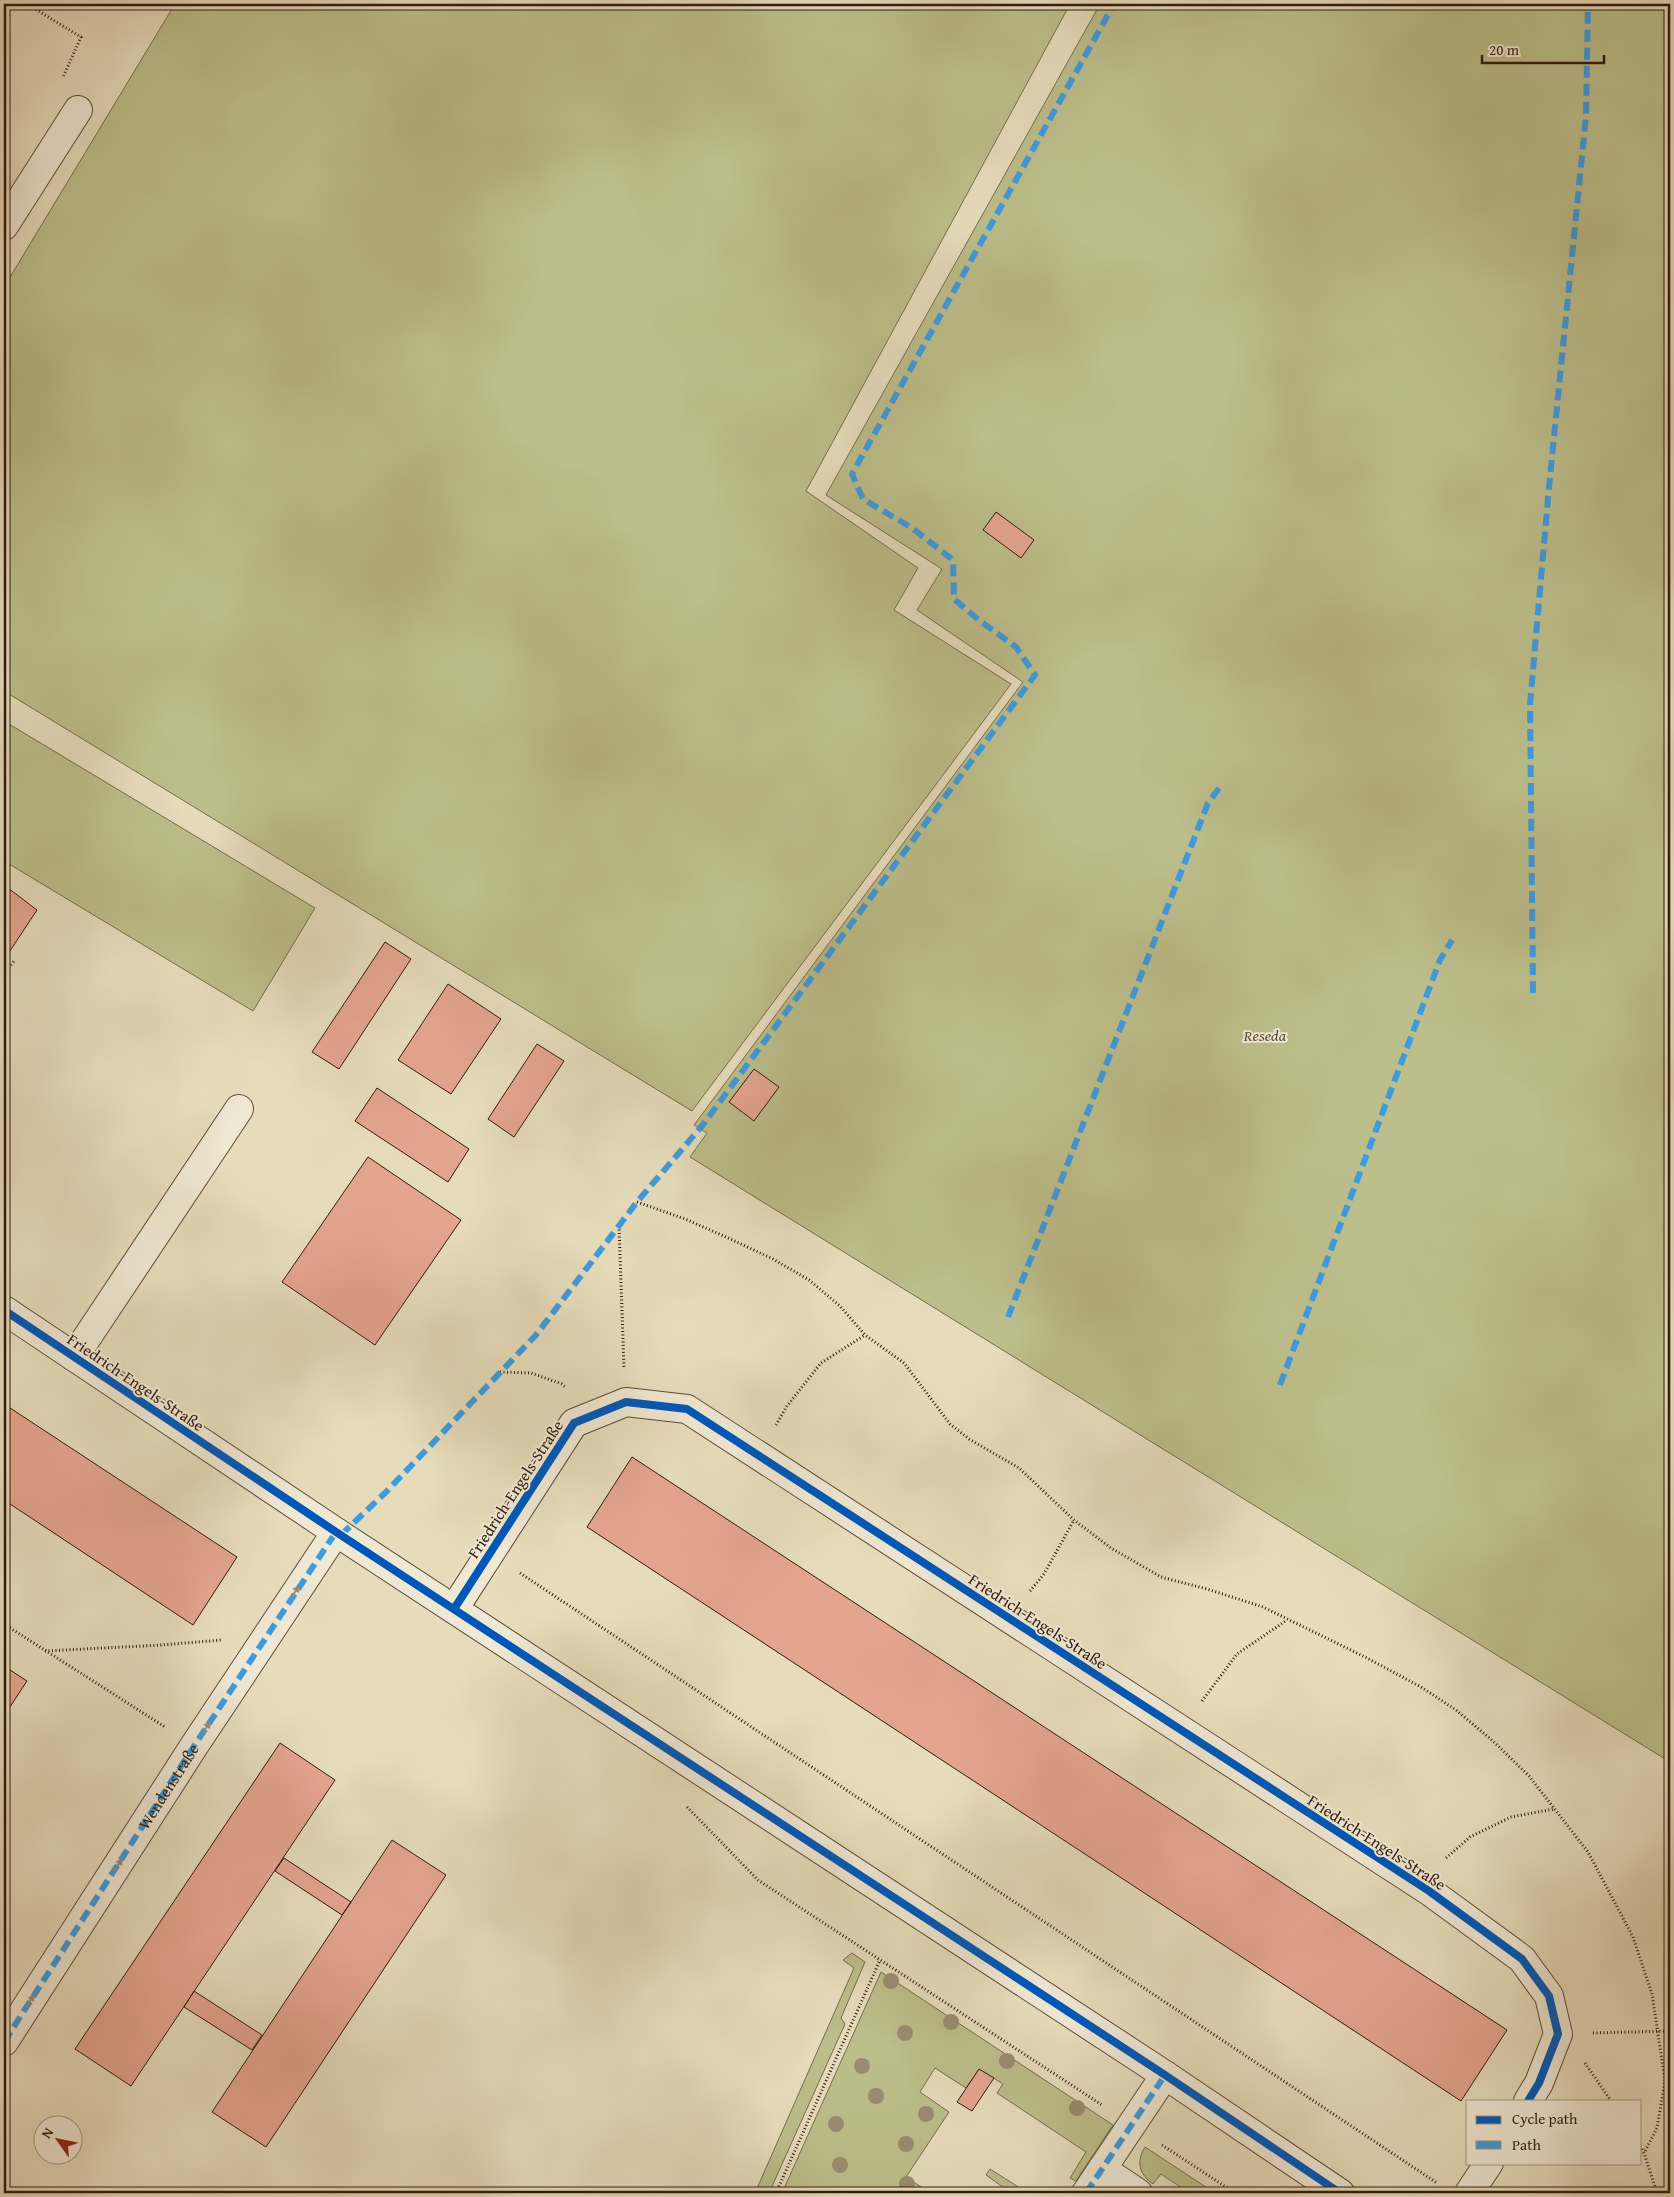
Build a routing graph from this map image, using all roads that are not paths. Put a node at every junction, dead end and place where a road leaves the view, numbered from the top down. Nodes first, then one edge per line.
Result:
1 (78, 110) road end
2 (4, 226) edge
3 (239, 1109) dead end
4 (4, 1310) edge
5 (74, 1357) junction
6 (336, 1532) junction
7 (454, 1609) junction
8 (4, 2042) edge
9 (1165, 2075) junction
10 (1529, 2100) edge
11 (1487, 2164) edge
12 (1102, 2169) junction
13 (1457, 2190) edge
14 (1086, 2193) edge
15 (1138, 2193) edge
16 (1340, 2193) edge

1 - 2 street
3 - 5 street
4 - 5 street, Friedrich-Engels-Straße
5 - 6 street, Friedrich-Engels-Straße
6 - 7 street, Friedrich-Engels-Straße
8 -> 6 street, Wendenstraße
7 - 9 street, Friedrich-Engels-Straße
7 - 10 street, Friedrich-Engels-Straße
9 - 12 street
9 - 16 street, Friedrich-Engels-Straße
11 - 13 street
12 - 14 street
12 - 15 street

